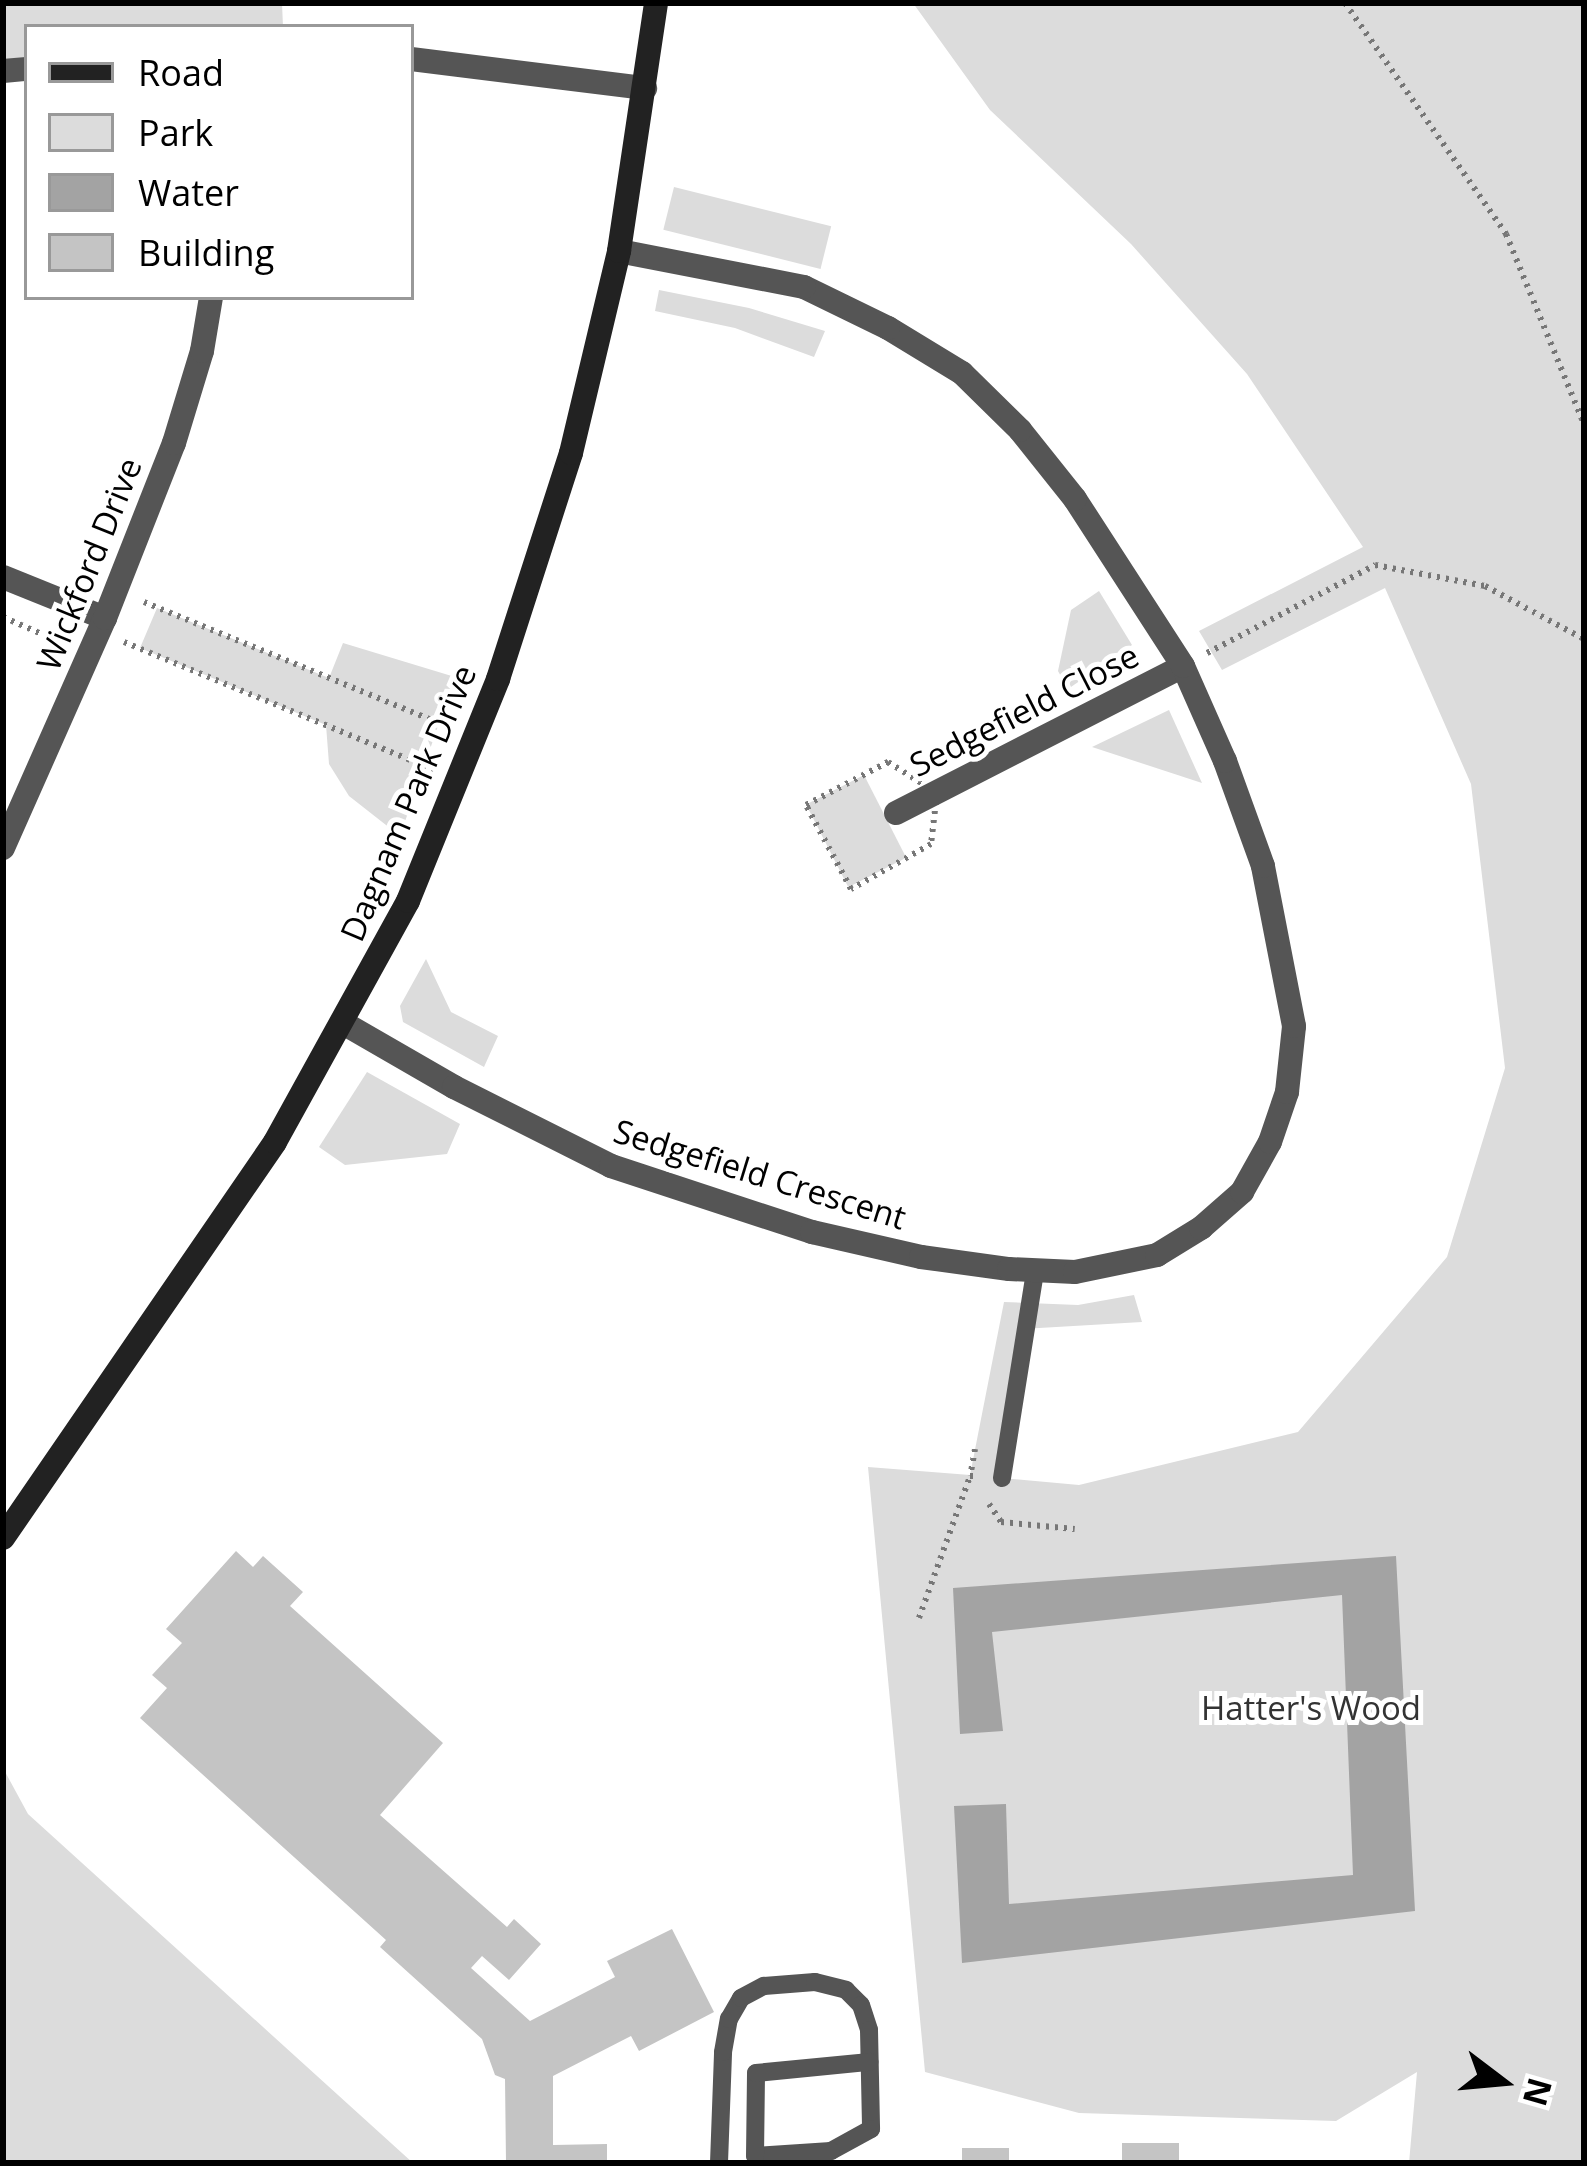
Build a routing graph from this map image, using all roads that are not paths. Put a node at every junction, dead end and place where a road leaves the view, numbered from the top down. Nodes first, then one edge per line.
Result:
1 (656, 3) edge
2 (414, 59) edge
3 (645, 88) junction
4 (619, 251) junction
5 (210, 300) edge
6 (3, 577) edge
7 (98, 635) junction
8 (1183, 666) junction
9 (896, 813) dead end
10 (3, 848) edge
11 (345, 1024) junction
12 (1035, 1272) junction
13 (1002, 1478) dead end
14 (3, 1538) edge
15 (869, 2062) junction
16 (719, 2163) edge

1 - 3 street, Dagnam Park Drive
2 - 3 street
3 - 4 street, Dagnam Park Drive
4 - 8 street, Sedgefield Crescent
4 - 11 street, Dagnam Park Drive
5 - 7 street, Wickford Drive
6 - 7 street
7 - 10 street, Wickford Drive
8 - 9 street, Sedgefield Close
8 - 12 street, Sedgefield Crescent
11 - 12 street, Sedgefield Crescent
11 - 14 street, Dagnam Park Drive
12 - 13 lane
15 - 15 lane
15 - 16 lane

